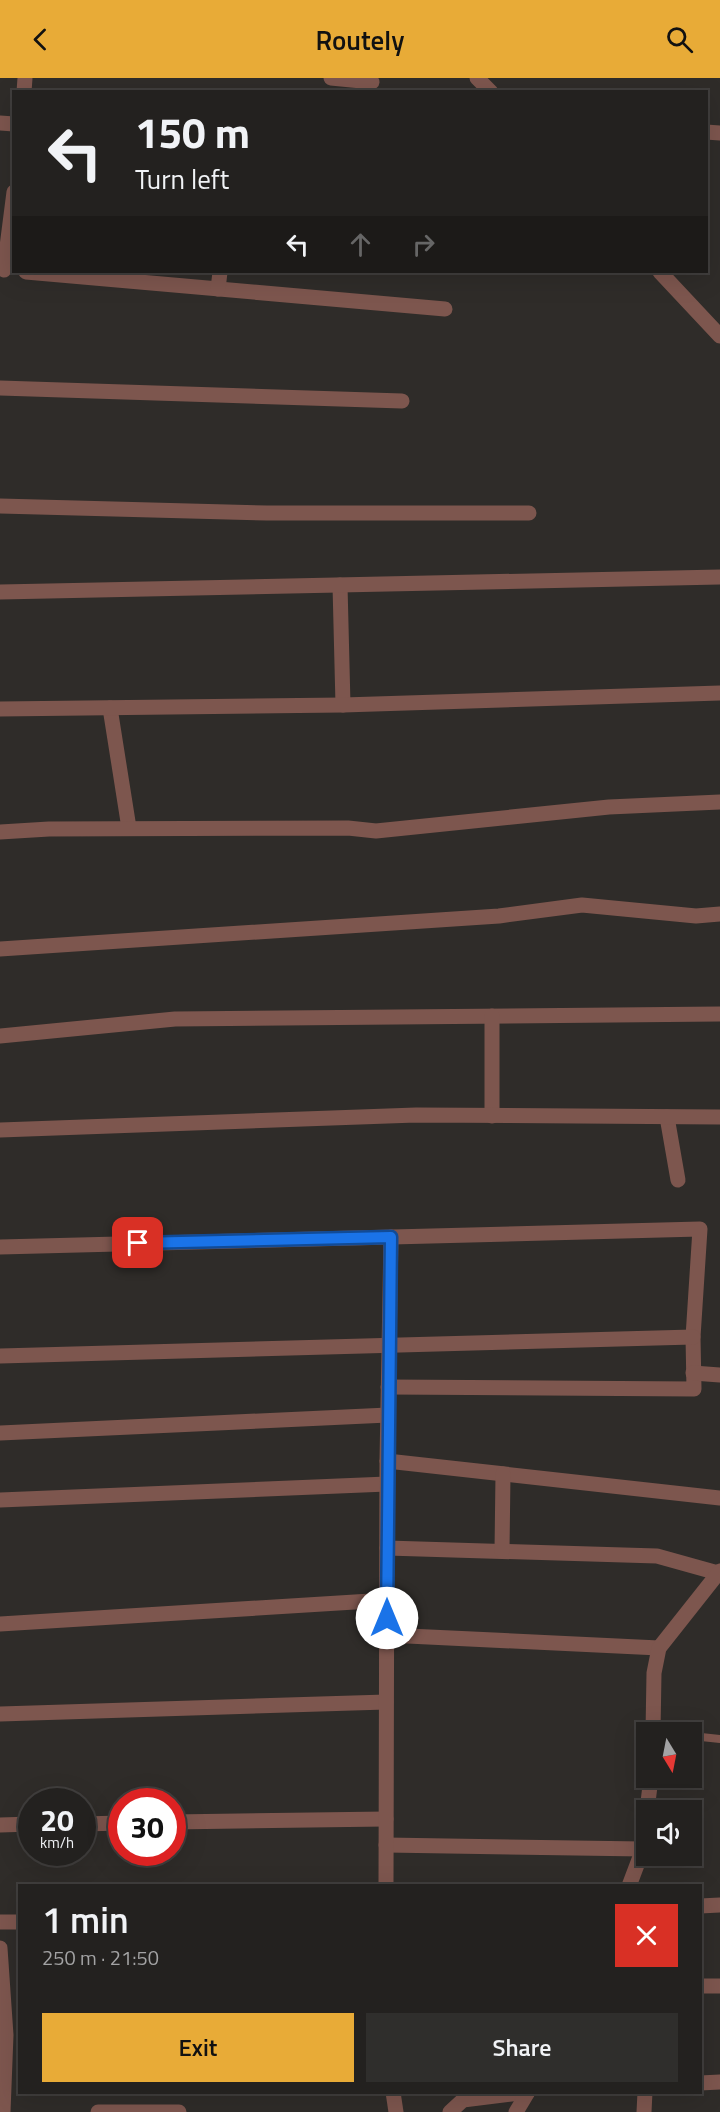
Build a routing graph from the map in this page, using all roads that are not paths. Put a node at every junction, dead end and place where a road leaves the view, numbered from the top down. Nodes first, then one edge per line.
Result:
1 (330, 78) edge
2 (477, 78) edge
3 (372, 82) dead end
4 (489, 90) edge
5 (12, 212) edge
6 (6, 270) edge
7 (37, 273) edge
8 (220, 273) edge
9 (661, 273) edge
10 (218, 289) junction
11 (444, 309) dead end
12 (720, 336) edge
13 (0, 388) edge
14 (402, 401) dead end
15 (0, 506) edge
16 (529, 513) dead end
17 (720, 577) edge
18 (339, 585) junction
19 (0, 592) edge
20 (720, 693) edge
21 (343, 705) junction
22 (110, 708) junction
23 (0, 710) edge
24 (720, 802) edge
25 (129, 828) junction
26 (0, 832) edge
27 (720, 914) edge
28 (0, 949) edge
29 (720, 1014) edge
30 (492, 1016) junction
31 (0, 1035) edge
32 (492, 1116) junction
33 (667, 1117) junction
34 (720, 1117) edge
35 (0, 1130) edge
36 (678, 1180) dead end
37 (391, 1237) junction
38 (0, 1246) edge
39 (693, 1337) junction
40 (389, 1345) junction
41 (0, 1356) edge
42 (693, 1373) junction
43 (720, 1375) edge
44 (388, 1387) junction
45 (388, 1415) junction
46 (0, 1433) edge
47 (387, 1461) junction
48 (503, 1474) junction
49 (387, 1484) junction
50 (720, 1498) edge
51 (0, 1500) edge
52 (387, 1548) junction
53 (502, 1551) junction
54 (719, 1572) edge
55 (387, 1600) junction
56 (0, 1624) edge
57 (387, 1635) junction
58 (659, 1648) junction
59 (386, 1702) junction
60 (0, 1714) edge
61 (656, 1722) edge
62 (702, 1737) edge
63 (720, 1739) edge
64 (386, 1819) junction
65 (186, 1822) edge
66 (18, 1824) edge
67 (0, 1825) edge
68 (386, 1845) junction
69 (636, 1849) edge
70 (637, 1866) edge
71 (386, 1884) edge
72 (630, 1884) edge
73 (702, 1905) edge
74 (720, 1905) edge
75 (0, 1922) edge
76 (18, 1922) edge
77 (0, 1948) edge
78 (702, 1986) edge
79 (720, 1986) edge
80 (8, 2035) edge
81 (720, 2082) edge
82 (702, 2083) edge
83 (393, 2094) edge
84 (512, 2094) edge
85 (527, 2094) edge
86 (645, 2094) edge
87 (3, 2112) edge
88 (98, 2112) edge
89 (179, 2112) edge
90 (396, 2112) edge
91 (450, 2112) edge
92 (516, 2112) edge
93 (644, 2112) edge

1 - 3 street
2 - 4 street
5 - 6 street
7 - 10 street
8 - 10 street
9 - 12 street
10 - 11 street
13 - 14 street
15 - 16 street
17 - 18 street
18 - 19 street
18 - 21 street
20 - 21 street
21 - 22 street
22 - 23 street
22 - 25 street
24 - 25 street
25 - 26 street
27 - 28 street
29 - 30 street
30 - 31 street
30 - 32 street
32 - 33 street
32 - 35 street
33 - 34 street
33 - 36 street
37 - 38 street
37 - 39 street
37 - 40 street
39 - 40 street
39 - 42 street
40 - 41 street
40 - 44 street
42 - 43 street
42 - 44 street
44 - 45 street
45 - 46 street
45 - 47 street
47 - 48 street
47 - 49 street
48 - 50 street
48 - 53 street
49 - 51 street
49 - 52 street
52 - 53 street
52 - 55 street
53 - 54 street
54 - 58 street
55 - 56 street
55 - 57 street
57 - 58 street
57 - 59 street
58 - 61 street
59 - 60 street
59 - 64 street
62 - 63 lane
64 - 65 street
64 - 68 street
66 - 67 street
68 - 69 street
68 - 71 street
70 - 72 street
73 - 74 street
75 - 76 street
77 - 80 street
78 - 79 street
80 - 87 street
81 - 82 street
83 - 90 street
84 - 91 street
85 - 92 street
86 - 93 street
88 - 89 street

